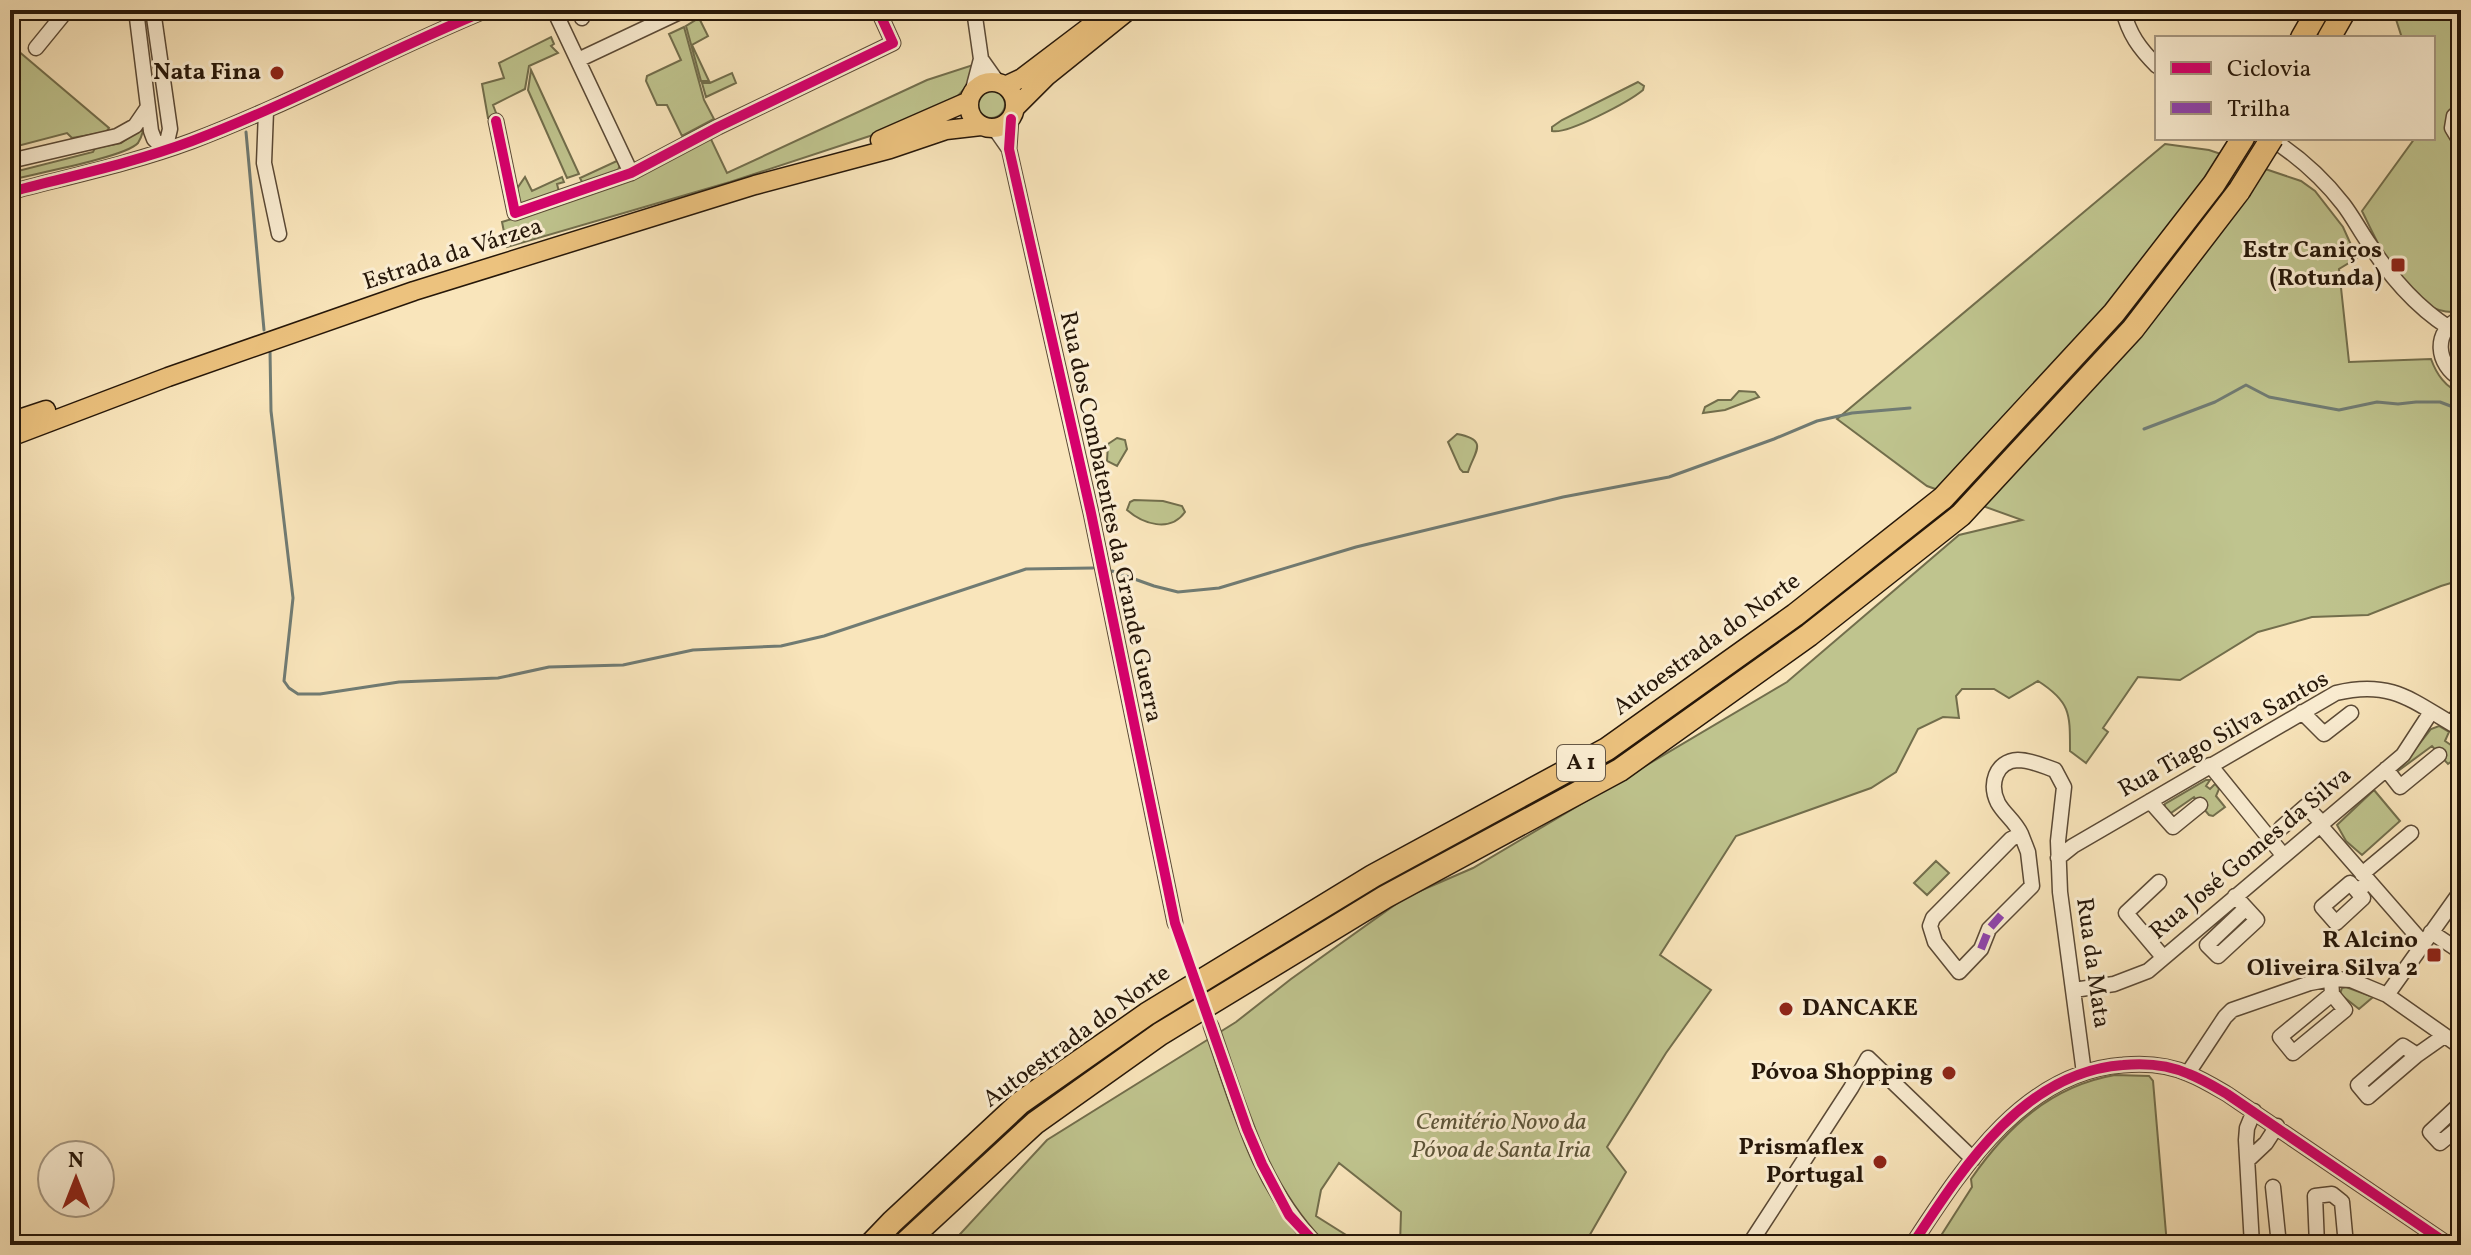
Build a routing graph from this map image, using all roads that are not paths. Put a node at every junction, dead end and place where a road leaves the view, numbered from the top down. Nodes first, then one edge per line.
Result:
1 (67, 10) edge
2 (136, 10) edge
3 (153, 10) edge
4 (487, 10) edge
5 (554, 10) edge
6 (684, 10) edge
7 (878, 10) edge
8 (974, 10) edge
9 (1112, 10) edge
10 (1129, 10) edge
11 (2123, 10) edge
12 (2318, 10) edge
13 (2345, 10) edge
14 (2303, 36) edge
15 (2330, 36) edge
16 (36, 48) dead end
17 (981, 59) junction
18 (578, 60) junction
19 (2155, 64) edge
20 (1002, 84) junction
21 (970, 97) junction
22 (148, 107) junction
23 (2461, 110) edge
24 (266, 111) junction
25 (1001, 120) junction
26 (496, 121) dead end
27 (170, 129) junction
28 (151, 131) junction
29 (2242, 140) edge
30 (2270, 140) edge
31 (2274, 140) edge
32 (192, 141) junction
33 (2461, 143) edge
34 (165, 150) junction
35 (139, 158) junction
36 (10, 161) edge
37 (631, 173) junction
38 (755, 185) junction
39 (10, 192) edge
40 (279, 234) dead end
41 (2461, 318) edge
42 (2454, 331) edge
43 (168, 377) junction
44 (2461, 379) edge
45 (10, 422) edge
46 (10, 437) edge
47 (2461, 709) edge
48 (2302, 712) junction
49 (2431, 712) junction
50 (2351, 713) dead end
51 (2457, 727) edge
52 (2439, 755) dead end
53 (2210, 765) junction
54 (2386, 769) junction
55 (2150, 801) junction
56 (2200, 805) dead end
57 (2321, 824) junction
58 (2281, 828) dead end
59 (2411, 833) dead end
60 (2021, 834) junction
61 (2283, 855) junction
62 (2058, 858) junction
63 (2159, 882) dead end
64 (2363, 882) junction
65 (2461, 891) edge
66 (2235, 896) junction
67 (2246, 908) dead end
68 (1175, 923) tunnel mouth
69 (2427, 938) junction
70 (2461, 952) edge
71 (2163, 957) junction
72 (2331, 979) junction
73 (2074, 990) junction
74 (2332, 994) dead end
75 (2387, 995) junction
76 (1211, 1026) tunnel mouth
77 (2444, 1036) junction
78 (2461, 1047) edge
79 (2417, 1055) dead end
80 (2084, 1073) junction
81 (2188, 1073) junction
82 (2461, 1103) edge
83 (2254, 1111) junction
84 (2277, 1126) junction
85 (2461, 1126) edge
86 (1973, 1159) junction
87 (2248, 1160) junction
88 (2273, 1187) dead end
89 (2449, 1244) edge
90 (870, 1245) edge
91 (903, 1245) edge
92 (1317, 1245) edge
93 (1749, 1245) edge
94 (1912, 1245) edge
95 (2252, 1245) edge
96 (2279, 1245) edge
97 (2317, 1245) edge
98 (2346, 1245) edge

1 - 16 street
2 - 22 street
3 - 27 street
4 - 24 street
5 - 18 street
6 - 18 street
7 - 37 street
8 - 17 street
9 - 20 main road, Estrada da Várzea
10 - 25 main road
11 - 19 street
12 - 14 highway
13 - 15 highway
17 - 20 street
17 - 21 street
18 - 37 street
20 - 21 main road, Estrada da Várzea
20 - 25 main road
21 - 25 main road
21 - 38 main road, Estrada da Várzea
22 - 28 street
22 - 36 street
23 - 33 street
24 - 32 street
24 - 40 street
25 - 38 main road, Estrada da Várzea
25 - 68 street, Rua dos Combatentes da Grande Guerra
26 - 37 street
27 - 32 street
27 - 34 street
28 - 34 street
28 - 35 street
29 - 90 highway, Autoestrada do Norte / A 1
30 - 91 highway, Autoestrada do Norte / A 1, bridge
31 - 42 street
32 - 34 street
34 - 35 street
35 - 39 street
38 - 43 main road, Estrada da Várzea
41 - 42 street
42 - 44 street
43 - 45 main road, Estrada da Várzea
43 - 46 main road, Estrada da Várzea
47 - 51 street
48 - 49 street, Rua Tiago Silva Santos
48 - 50 street
48 - 53 street, Rua Tiago Silva Santos
49 - 51 street, Rua Tiago Silva Santos
49 - 54 street, Rua José Gomes da Silva
52 - 54 street
53 - 55 street, Rua Tiago Silva Santos
53 - 61 street
54 - 57 street, Rua José Gomes da Silva
55 - 56 street
55 - 62 street, Rua Tiago Silva Santos
57 - 58 street
57 - 61 street, Rua José Gomes da Silva
57 - 64 street
59 - 64 street
60 - 60 street
60 - 62 street, Rua da Mata
61 - 66 street, Rua José Gomes da Silva
62 - 73 street, Rua da Mata
63 - 71 street
64 - 69 street
65 - 69 street
66 - 67 street
66 - 71 street, Rua José Gomes da Silva
69 - 70 street
69 - 75 street
71 - 73 street, Rua José Gomes da Silva
72 - 74 street
72 - 75 street
72 - 81 street
73 - 80 street, Rua da Mata
75 - 77 street
76 - 92 street
77 - 78 street
77 - 79 street
80 - 81 street
80 - 86 street
81 - 83 street
82 - 85 street
83 - 84 street
83 - 87 street
84 - 87 street
84 - 89 street
86 - 93 street
86 - 94 street
87 - 95 street
88 - 96 street
97 - 98 street

